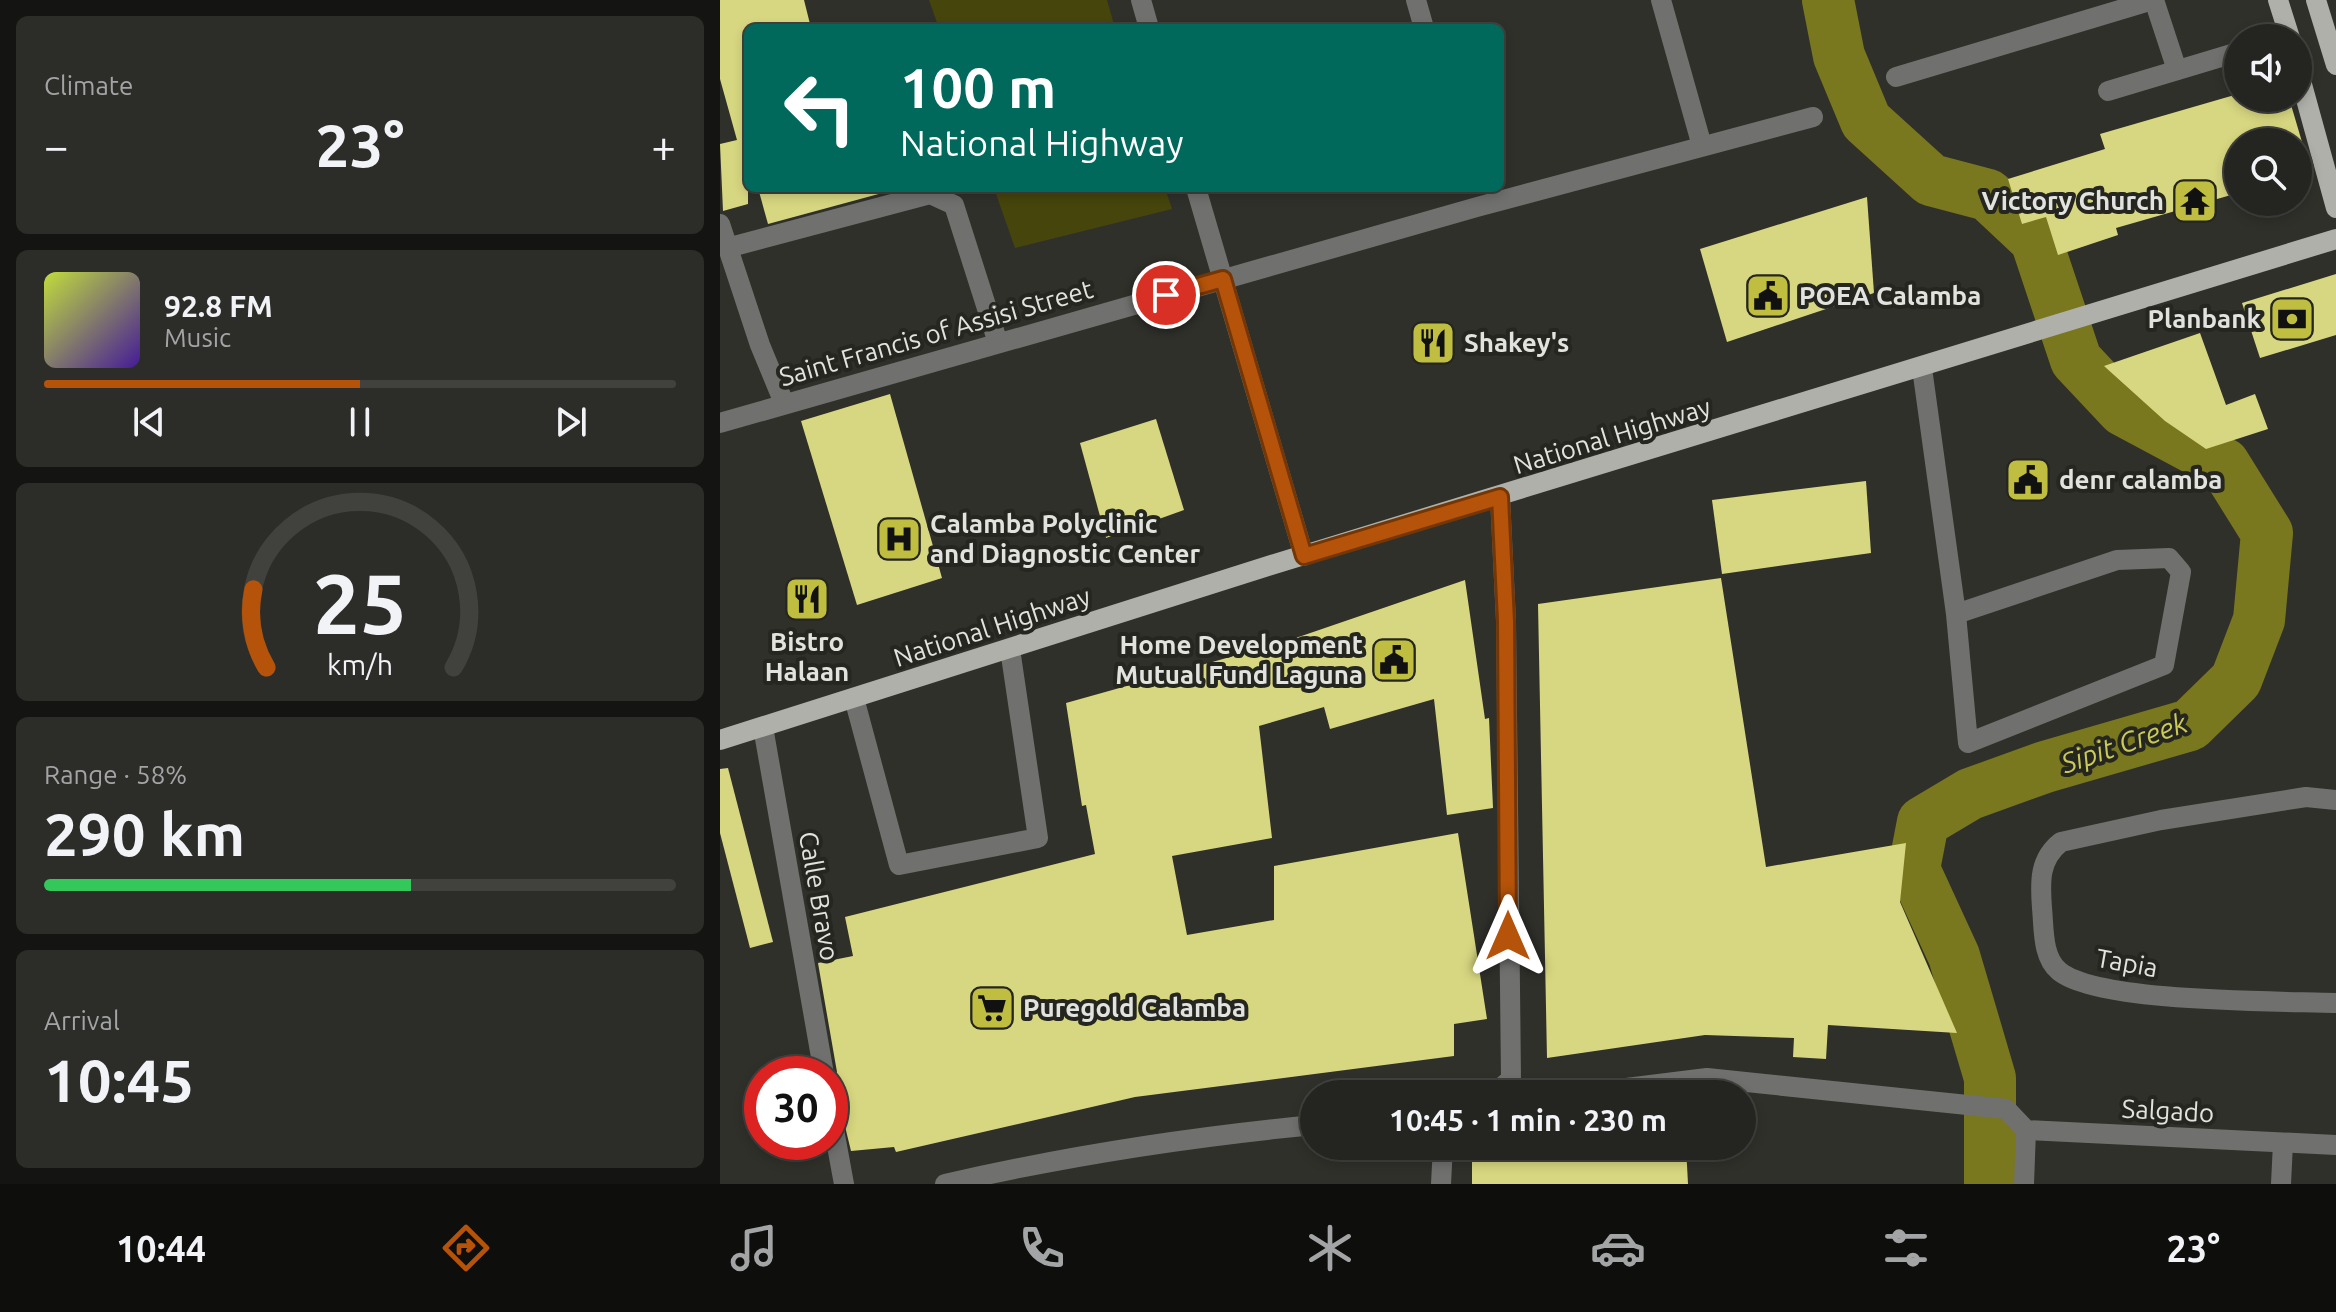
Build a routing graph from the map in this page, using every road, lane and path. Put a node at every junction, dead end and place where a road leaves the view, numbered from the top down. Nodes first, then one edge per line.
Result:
1 (1141, 0) edge
2 (1416, 0) edge
3 (1661, 0) edge
4 (2154, 0) edge
5 (2278, 0) edge
6 (2316, 0) edge
7 (1148, 24) edge
8 (1423, 24) edge
9 (2284, 24) edge
10 (2224, 56) edge
11 (2336, 65) edge
12 (2177, 70) junction
13 (1896, 77) dead end
14 (2108, 91) dead end
15 (2310, 112) edge
16 (1813, 117) dead end
17 (1702, 146) junction
18 (1504, 190) edge
19 (1197, 192) edge
20 (1496, 192) edge
21 (1474, 197) edge
22 (2336, 208) edge
23 (720, 224) edge
24 (2336, 239) edge
25 (727, 248) junction
26 (1223, 279) junction
27 (998, 343) junction
28 (1922, 368) junction
29 (784, 403) junction
30 (720, 423) edge
31 (1500, 497) junction
32 (1304, 556) junction
33 (1956, 614) junction
34 (1010, 649) junction
35 (854, 698) junction
36 (763, 727) junction
37 (720, 740) edge
38 (2336, 800) edge
39 (2336, 1003) edge
40 (821, 1056) edge
41 (1510, 1080) edge
42 (1691, 1080) edge
43 (1727, 1080) edge
44 (1756, 1083) edge
45 (1300, 1127) edge
46 (2026, 1130) junction
47 (2283, 1143) junction
48 (2336, 1145) edge
49 (840, 1160) edge
50 (1442, 1160) edge
51 (844, 1184) edge
52 (945, 1184) edge
53 (1441, 1184) edge
54 (2024, 1184) edge
55 (2281, 1184) edge

1 - 7 street
2 - 8 street
3 - 17 street
4 - 12 street
4 - 13 street
5 - 9 main road
6 - 11 main road
10 - 12 street
12 - 14 street
15 - 22 main road
16 - 17 street, Saint Francis of Assisi Street
17 - 18 street, Saint Francis of Assisi Street
19 - 26 street
20 - 21 street, Saint Francis of Assisi Street
21 - 26 street, Saint Francis of Assisi Street
23 - 25 street
24 - 28 main road, National Highway
25 - 27 street
25 - 29 street
26 - 27 street, Saint Francis of Assisi Street
26 - 32 street
27 - 29 street, Saint Francis of Assisi Street
28 - 31 main road, National Highway
28 - 33 street
29 - 30 street, Saint Francis of Assisi Street
31 - 32 main road, National Highway
31 - 41 street
32 - 34 main road, National Highway
33 - 33 street
34 - 35 main road, National Highway
34 - 35 street
35 - 36 main road, National Highway
36 - 37 main road, National Highway
36 - 40 street, Calle Bravo
38 - 39 street, Tapia
42 - 43 street
44 - 46 street
45 - 52 street
46 - 47 street, Salgado
46 - 54 street
47 - 48 street, Salgado
47 - 55 street
49 - 51 street
50 - 53 street

